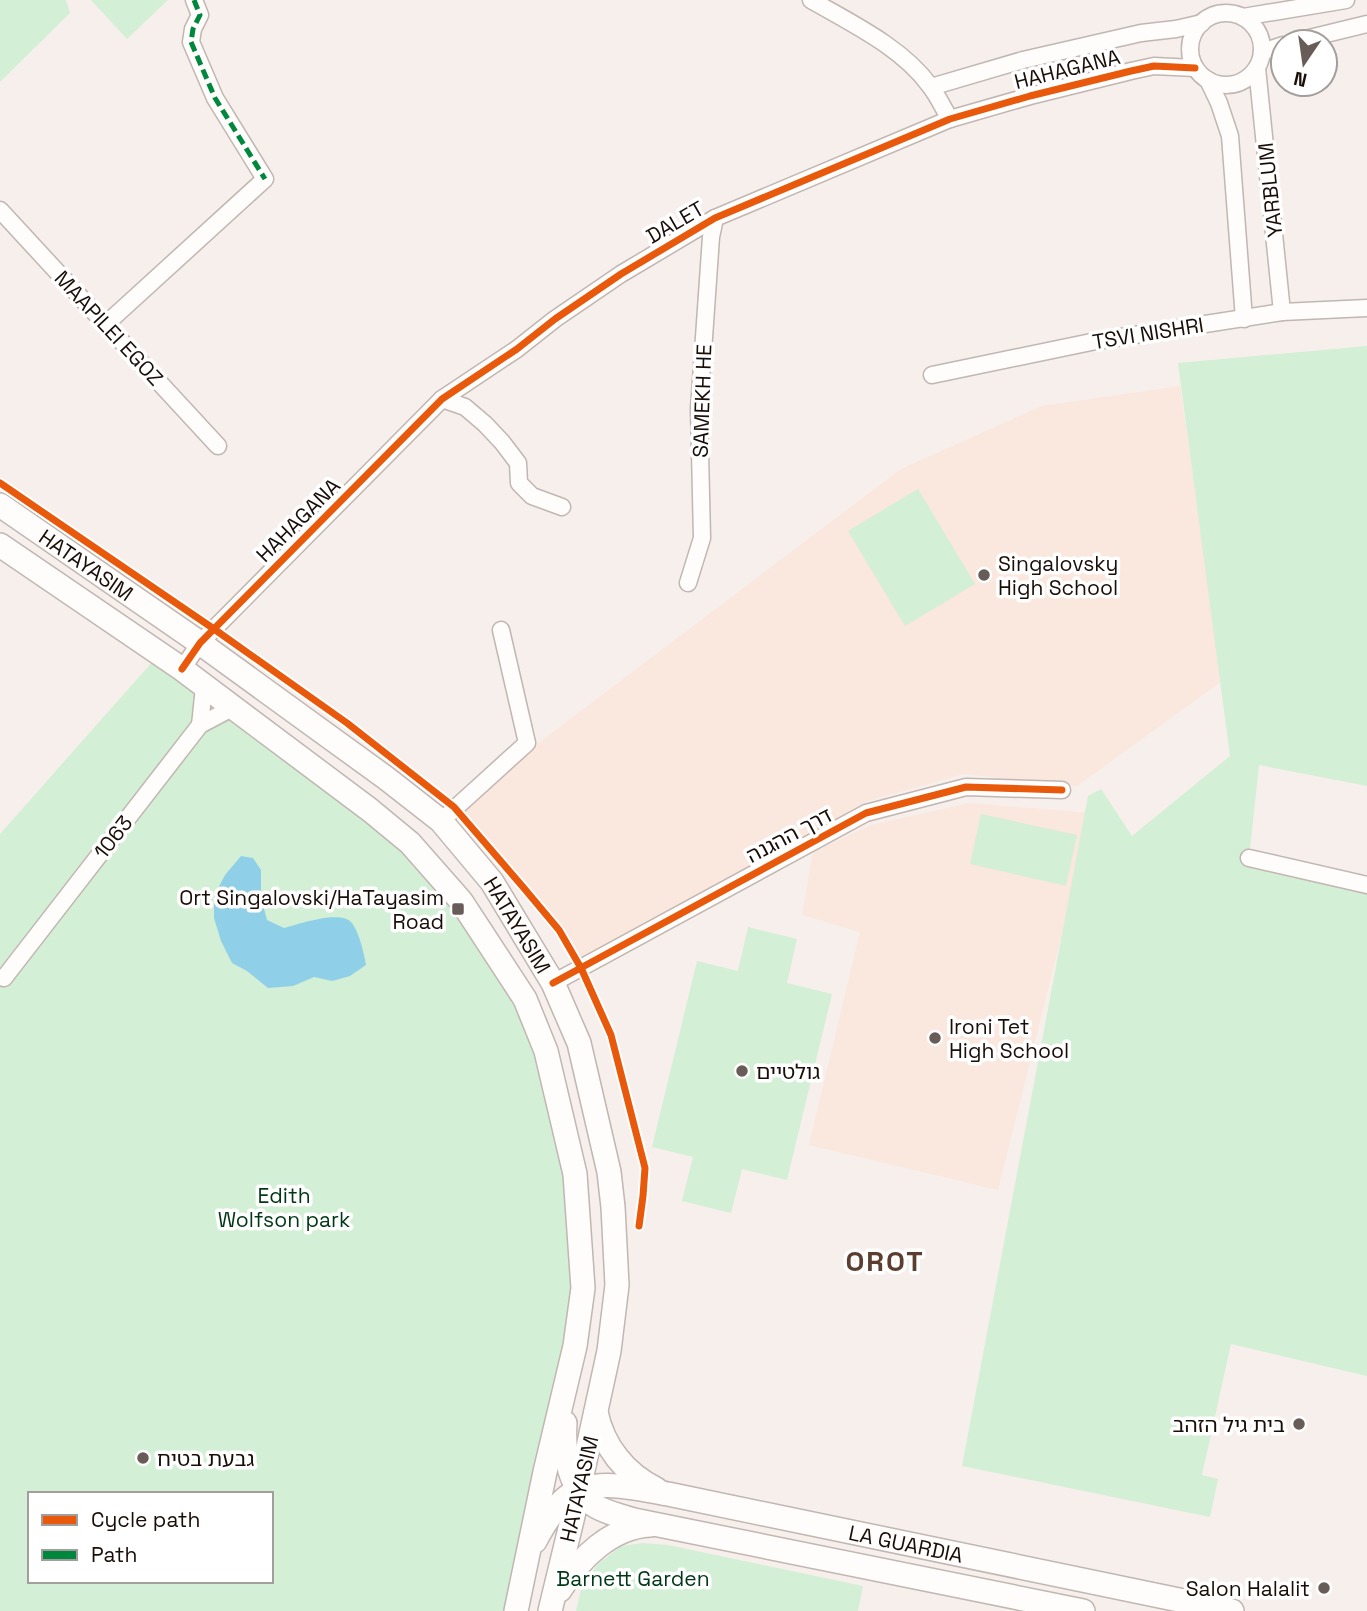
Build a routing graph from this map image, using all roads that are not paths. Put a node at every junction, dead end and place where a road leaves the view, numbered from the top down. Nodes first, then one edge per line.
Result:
1 (194, 0) edge
2 (811, 0) edge
3 (1346, 0) edge
4 (1242, 17) junction
5 (1202, 23) junction
6 (1367, 24) edge
7 (1339, 31) edge
8 (1269, 50) edge
9 (1262, 52) junction
10 (1195, 68) junction
11 (1257, 68) junction
12 (1208, 80) junction
13 (931, 87) junction
14 (950, 119) junction
15 (0, 210) edge
16 (715, 218) junction
17 (1367, 308) edge
18 (1282, 312) junction
19 (1244, 318) junction
20 (106, 324) junction
21 (932, 375) dead end
22 (442, 399) junction
23 (218, 446) dead end
24 (0, 505) edge
25 (562, 507) dead end
26 (0, 545) edge
27 (688, 583) dead end
28 (501, 630) dead end
29 (200, 643) junction
30 (182, 669) junction
31 (204, 687) junction
32 (232, 708) junction
33 (200, 724) junction
34 (1062, 790) dead end
35 (441, 821) junction
36 (1249, 858) dead end
37 (1367, 885) edge
38 (5, 978) dead end
39 (554, 983) junction
40 (569, 1371) junction
41 (596, 1412) junction
42 (579, 1490) junction
43 (668, 1494) junction
44 (658, 1524) junction
45 (527, 1556) junction
46 (551, 1607) edge
47 (516, 1611) edge
48 (1083, 1611) edge
49 (1232, 1611) edge

1 - 20 street
2 - 13 street
3 - 4 street
4 - 5 street
4 - 9 street
5 - 10 street
5 - 13 street, HAHAGANA
6 - 7 street
8 - 9 street
9 - 11 street
10 - 12 street
10 - 14 street, HAHAGANA
11 - 12 street
11 - 18 street, YARBLUM
12 - 19 street, YARBLUM
13 - 14 street
14 - 16 street, DALET
15 - 20 street, MAAPILEI EGOZ
16 - 22 street, DALET
16 - 27 street, SAMEKH HE
17 - 18 street, TSVI NISHRI
18 - 19 street, TSVI NISHRI
19 - 21 street, TSVI NISHRI
20 - 23 street, MAAPILEI EGOZ
22 - 25 street
22 - 29 street, HAHAGANA
24 - 29 main road, HATAYASIM
26 - 30 main road, HATAYASIM
28 - 35 street
29 - 30 street, HAHAGANA
29 - 35 main road, HATAYASIM
30 - 31 main road, HATAYASIM
31 - 32 main road, HATAYASIM
31 - 33 street
32 - 33 street, 1063
32 - 40 main road, HATAYASIM
33 - 38 street, 1063
34 - 39 street, דרך ההגנה
35 - 39 main road, HATAYASIM
36 - 37 street
39 - 41 main road, HATAYASIM
40 - 42 main road
40 - 45 main road, HATAYASIM
41 - 42 main road, HATAYASIM
41 - 43 main road
42 - 43 main road, LA GUARDIA
42 - 44 main road, LA GUARDIA
42 - 45 main road
42 - 46 main road, HATAYASIM
43 - 49 main road, LA GUARDIA
44 - 46 main road
44 - 48 main road, LA GUARDIA
45 - 47 main road, HATAYASIM

